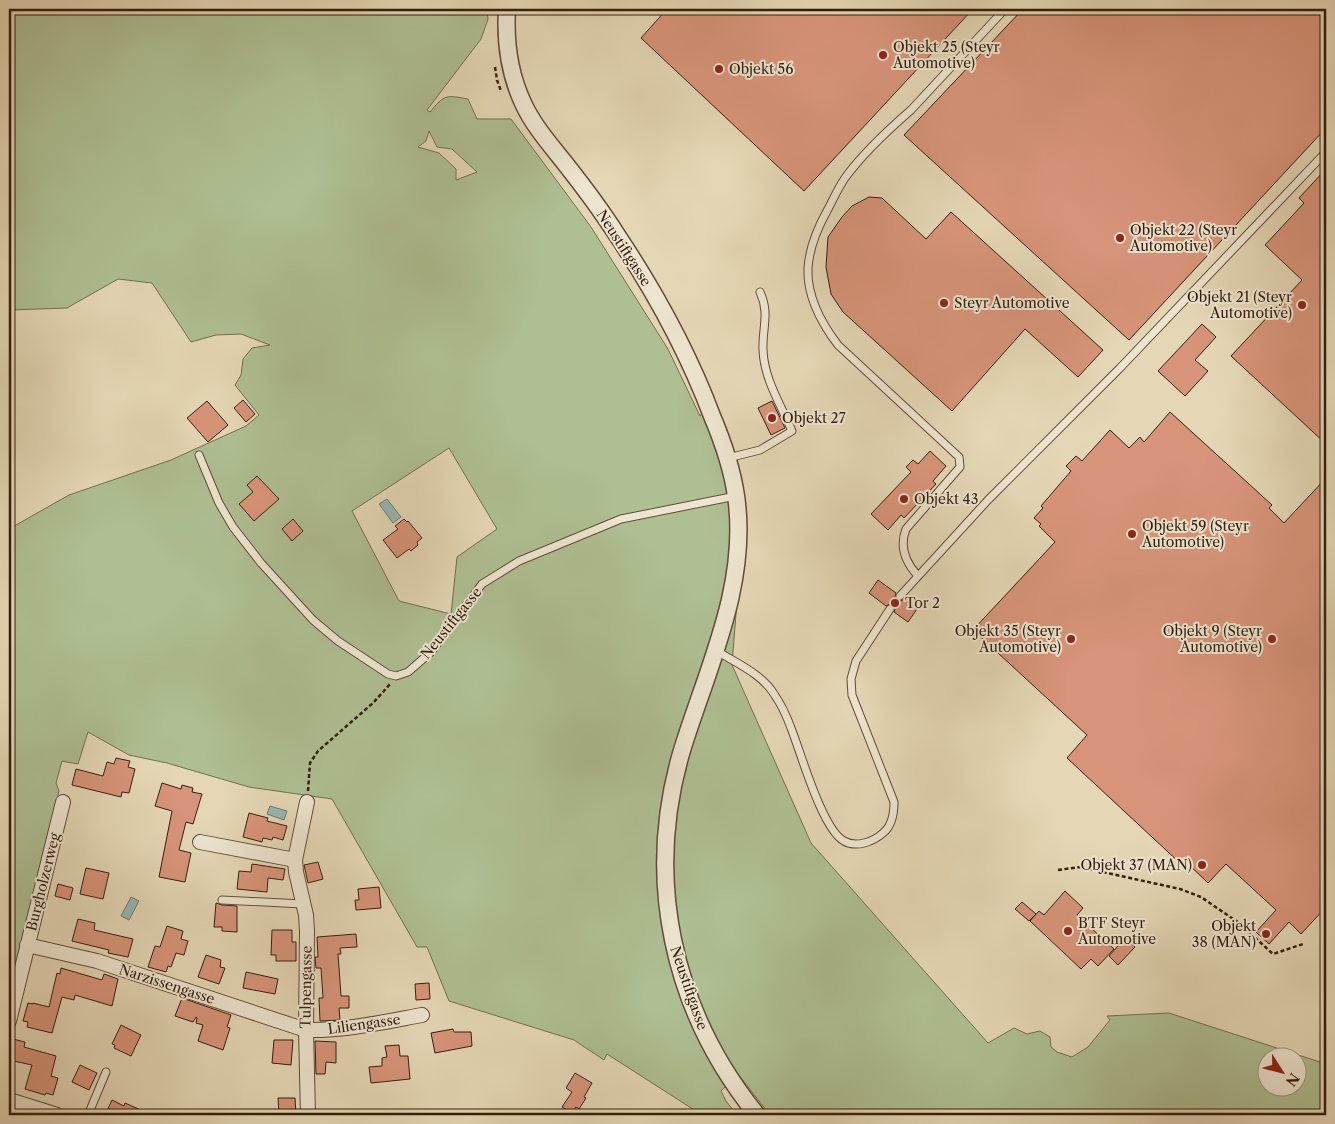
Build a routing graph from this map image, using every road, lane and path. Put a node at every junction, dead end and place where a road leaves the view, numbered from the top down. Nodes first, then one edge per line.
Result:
1 (507, 9) edge
2 (1005, 9) edge
3 (494, 65) dead end
4 (504, 98) dead end
5 (1326, 152) edge
6 (760, 292) dead end
7 (200, 455) dead end
8 (728, 458) junction
9 (736, 496) junction
10 (918, 576) junction
11 (900, 596) dead end
12 (890, 609) dead end
13 (716, 651) junction
14 (396, 676) junction
15 (63, 802) dead end
16 (307, 802) joint
17 (200, 842) dead end
18 (295, 860) junction
19 (1058, 870) dead end
20 (222, 900) dead end
21 (304, 904) junction
22 (1302, 944) dead end
23 (27, 945) junction
24 (422, 1015) dead end
25 (9, 1021) edge
26 (306, 1030) junction
27 (106, 1072) dead end
28 (9, 1100) edge
29 (57, 1115) edge
30 (88, 1115) edge
31 (308, 1115) edge
32 (757, 1115) edge

1 - 8 street, Neustiftgasse
2 - 10 lane
3 - 4 path
5 - 10 lane
6 - 8 lane
7 - 14 lane
8 - 9 street, Neustiftgasse
9 - 13 street, Neustiftgasse
9 - 14 lane, Neustiftgasse
10 - 11 lane
12 - 13 lane
13 - 32 street, Neustiftgasse
14 - 16 path
15 - 23 street, Burgholzerweg
16 - 18 street, Tulpengasse
17 - 18 street
18 - 21 street, Tulpengasse
19 - 22 path
20 - 21 lane
21 - 26 street, Tulpengasse
23 - 25 street, Burgholzerweg
23 - 26 street, Narzissengasse
24 - 26 street, Liliengasse
26 - 31 street, Tulpengasse
27 - 30 lane
28 - 29 street

